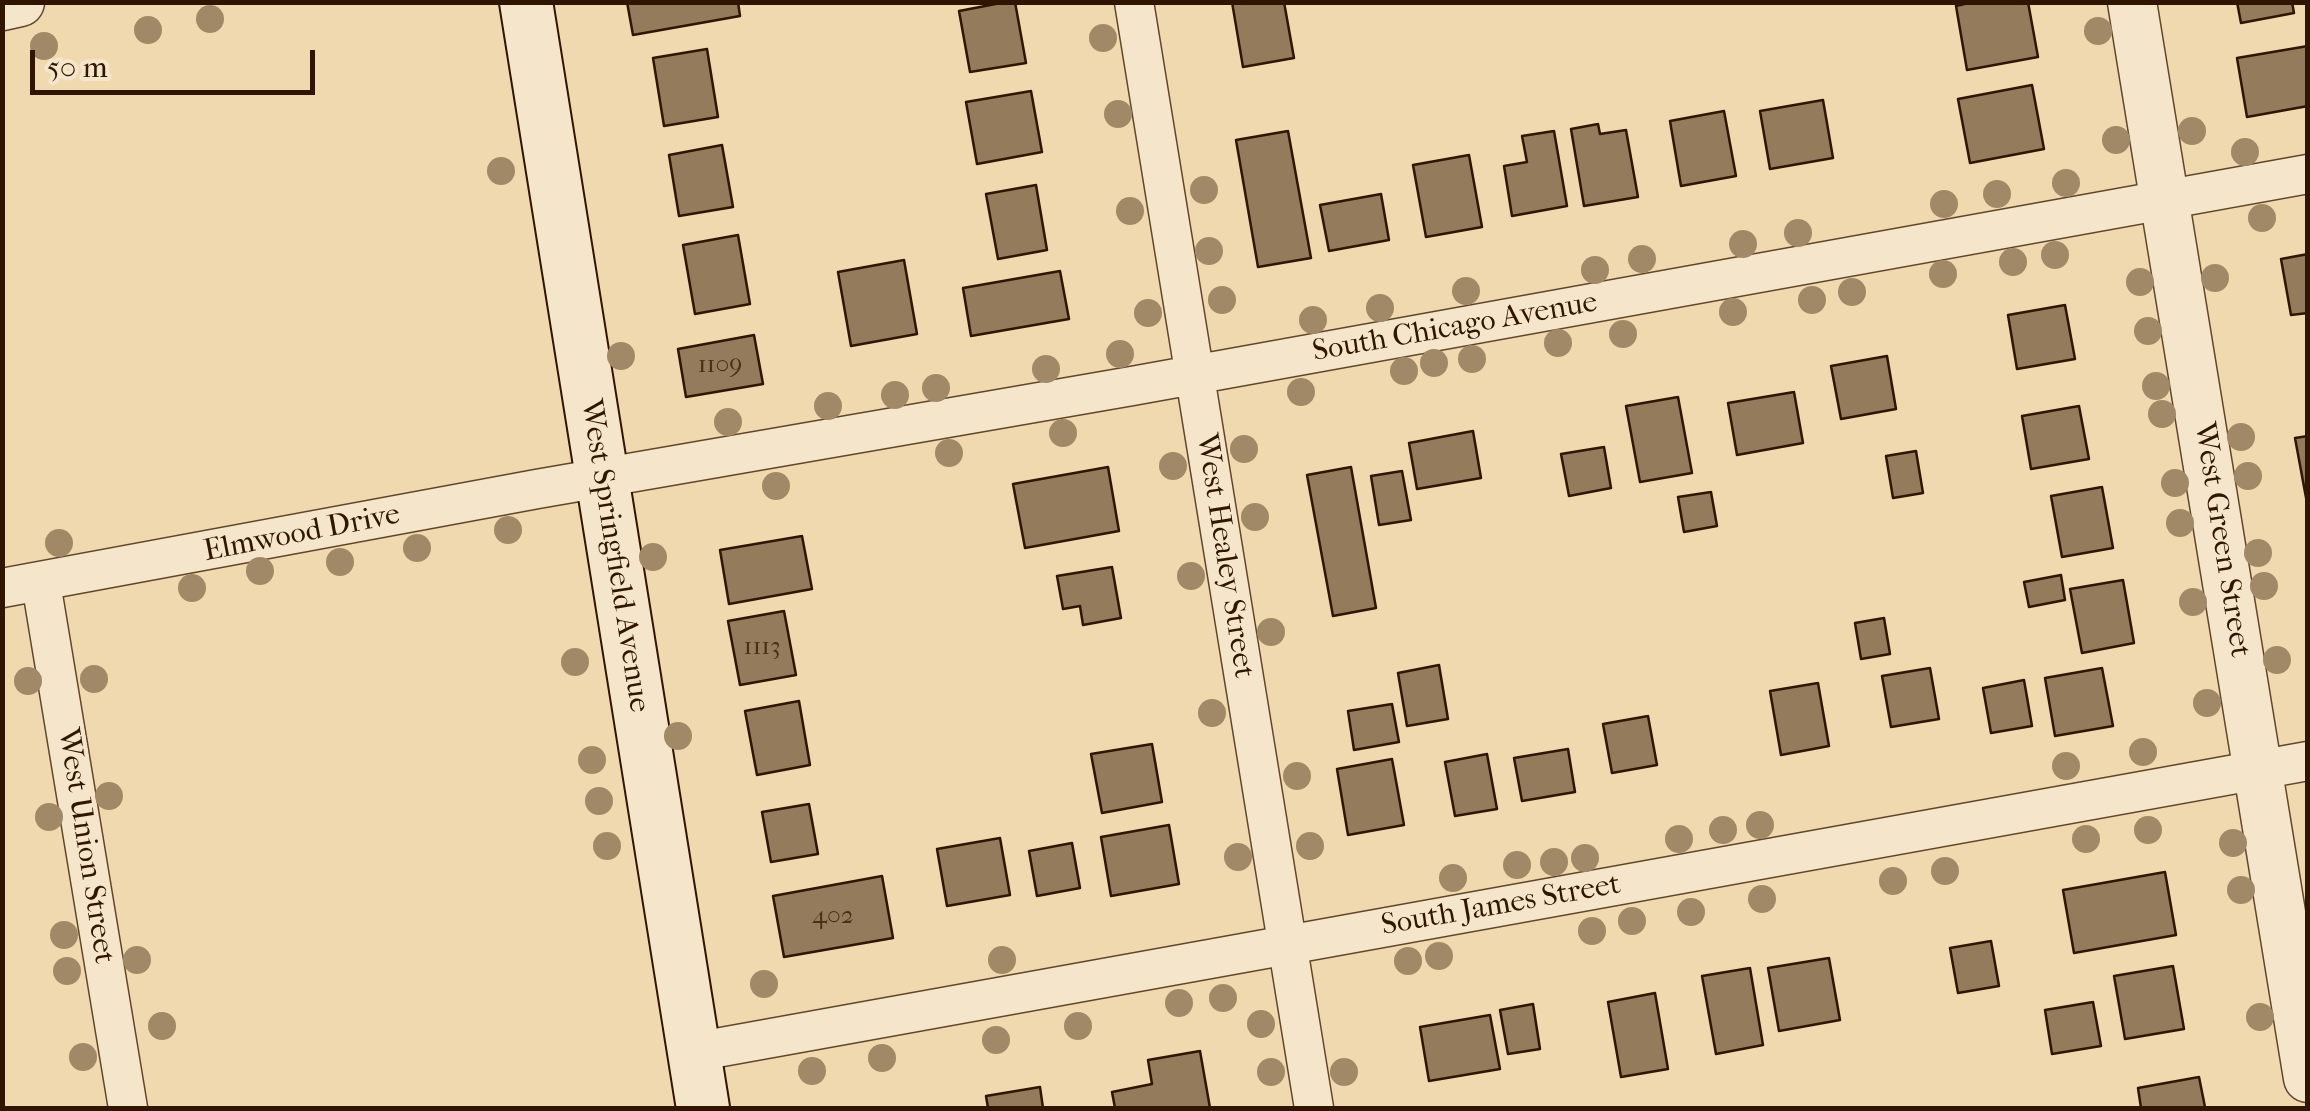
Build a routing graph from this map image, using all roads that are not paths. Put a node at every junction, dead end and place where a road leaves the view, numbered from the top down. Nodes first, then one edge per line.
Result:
1 (20, 2) edge
2 (526, 2) edge
3 (1134, 2) edge
4 (2132, 2) edge
5 (2, 6) edge
6 (2308, 174) edge
7 (2164, 200) junction
8 (1194, 374) junction
9 (601, 478) junction
10 (41, 583) junction
11 (2, 588) edge
12 (2308, 760) edge
13 (2259, 769) junction
14 (1287, 945) junction
15 (694, 1052) junction
16 (2308, 1078) edge
17 (128, 1108) edge
18 (703, 1108) edge
19 (1314, 1108) edge

1 - 5 street
2 - 9 main road, West Springfield Avenue
3 - 8 street, West Healey Street
4 - 7 street, West Green Street
6 - 7 street, South Chicago Avenue
7 - 8 street, South Chicago Avenue
7 - 13 street, West Green Street
8 - 9 street, South Chicago Avenue
8 - 14 street, West Healey Street
9 - 10 street, Elmwood Drive
9 - 15 main road, West Springfield Avenue
10 - 11 street, Elmwood Drive
10 - 17 street, West Union Street
12 - 13 street, South James Street
13 - 14 street, South James Street
13 - 16 street, West Green Street
14 - 15 street, South James Street
14 - 19 street, West Healey Street
15 - 18 main road, West Springfield Avenue

